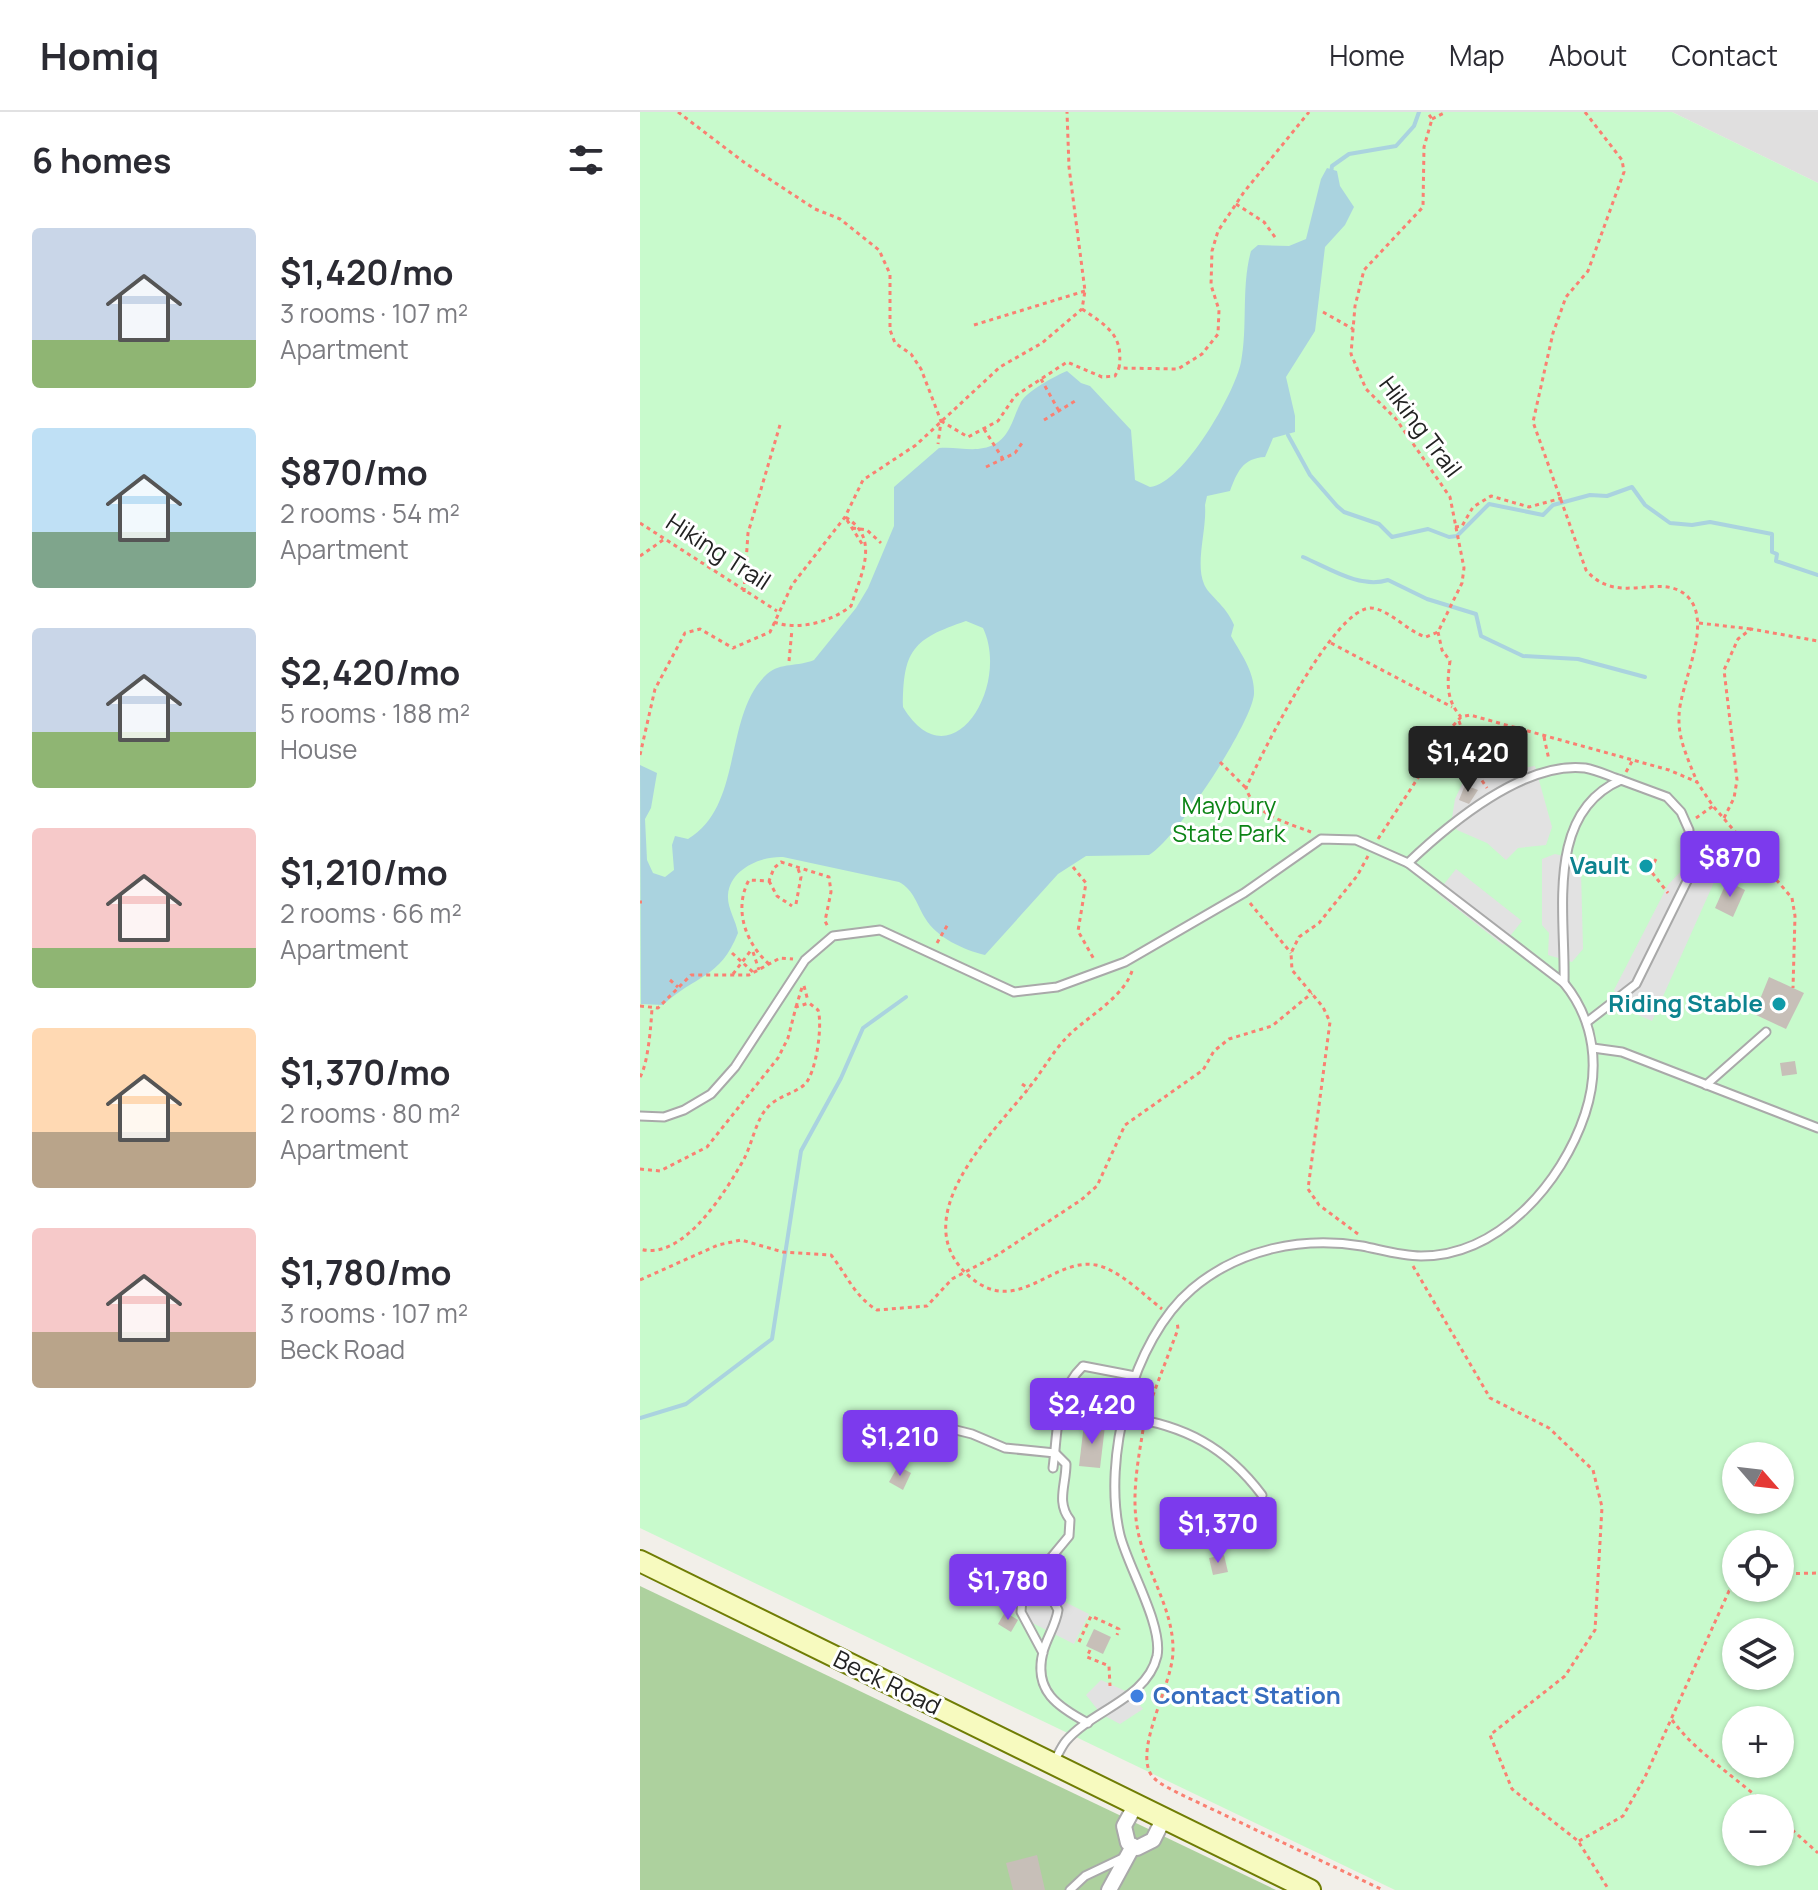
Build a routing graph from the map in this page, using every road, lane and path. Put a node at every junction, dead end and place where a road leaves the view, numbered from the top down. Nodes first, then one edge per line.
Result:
1 (678, 112) edge
2 (1067, 112) edge
3 (1309, 112) edge
4 (1427, 112) edge
5 (1446, 112) edge
6 (1585, 112) edge
7 (1432, 119) junction
8 (1236, 204) junction
9 (1277, 240) dead end
10 (1085, 291) junction
11 (1082, 309) junction
12 (1323, 312) dead end
13 (974, 325) dead end
14 (1353, 329) junction
15 (1119, 368) junction
16 (1041, 379) junction
17 (1075, 401) dead end
18 (1059, 411) junction
19 (1044, 420) dead end
20 (941, 421) junction
21 (780, 425) dead end
22 (984, 429) junction
23 (1022, 443) dead end
24 (938, 444) dead end
25 (1003, 459) junction
26 (986, 467) dead end
27 (1563, 498) junction
28 (845, 517) junction
29 (640, 523) edge
30 (852, 528) junction
31 (860, 529) junction
32 (1456, 529) junction
33 (666, 538) junction
34 (881, 543) dead end
35 (866, 549) junction
36 (640, 556) edge
37 (744, 592) junction
38 (777, 611) junction
39 (774, 622) junction
40 (1698, 622) junction
41 (792, 629) junction
42 (1751, 629) junction
43 (1438, 632) junction
44 (1818, 641) edge
45 (1331, 643) junction
46 (789, 661) dead end
47 (1452, 707) junction
48 (1459, 718) junction
49 (1544, 737) junction
50 (640, 755) edge
51 (1634, 758) junction
52 (1220, 762) dead end
53 (1550, 770) junction
54 (1621, 780) junction
55 (1697, 782) junction
56 (1246, 788) junction
57 (1494, 797) junction
58 (1713, 806) junction
59 (1724, 818) junction
60 (1686, 824) junction
61 (1321, 839) junction
62 (1373, 845) junction
63 (1656, 859) dead end
64 (1408, 863) junction
65 (797, 866) junction
66 (1073, 867) dead end
67 (769, 881) junction
68 (1244, 893) junction
69 (1677, 901) junction
70 (948, 924) dead end
71 (833, 936) junction
72 (937, 943) dead end
73 (752, 949) junction
74 (732, 953) dead end
75 (1291, 953) junction
76 (805, 960) junction
77 (740, 963) junction
78 (769, 964) junction
79 (1101, 971) junction
80 (756, 972) junction
81 (733, 974) junction
82 (670, 980) dead end
83 (1564, 983) junction
84 (804, 986) dead end
85 (678, 987) junction
86 (1793, 988) dead end
87 (1312, 993) junction
88 (809, 1003) junction
89 (640, 1006) edge
90 (655, 1008) junction
91 (1587, 1022) junction
92 (1766, 1032) dead end
93 (1593, 1048) junction
94 (640, 1077) edge
95 (1022, 1084) dead end
96 (1706, 1085) junction
97 (1029, 1089) dead end
98 (640, 1116) edge
99 (1818, 1128) edge
100 (640, 1169) edge
101 (1365, 1239) dead end
102 (640, 1249) edge
103 (1407, 1255) junction
104 (640, 1280) edge
105 (1135, 1376) junction
106 (1125, 1417) junction
107 (886, 1452) dead end
108 (1055, 1453) junction
109 (1053, 1468) dead end
110 (1262, 1495) dead end
111 (640, 1561) edge
112 (1045, 1565) dead end
113 (1818, 1573) edge
114 (1794, 1574) edge
115 (1724, 1602) edge
116 (1117, 1635) dead end
117 (1079, 1642) dead end
118 (1090, 1650) dead end
119 (1043, 1653) junction
120 (1110, 1686) dead end
121 (1671, 1720) junction
122 (1088, 1723) junction
123 (1052, 1766) junction
124 (1755, 1794) edge
125 (1135, 1806) junction
126 (1163, 1820) junction
127 (1794, 1832) edge
128 (1578, 1841) junction
129 (1130, 1851) junction
130 (1818, 1853) edge
131 (1070, 1890) edge
132 (1109, 1890) edge
133 (1310, 1890) edge
134 (1609, 1890) edge

1 - 20 path
2 - 10 path
3 - 8 path
4 - 7 path
5 - 7 path
6 - 27 path
7 - 14 path, Hiking Trail
8 - 9 path
8 - 15 path
10 - 11 path
10 - 13 path
11 - 15 path
11 - 20 path, Hiking Trail
12 - 14 path
14 - 32 path, Hiking Trail
15 - 16 path
16 - 18 path
16 - 22 path
17 - 18 path
18 - 19 path
20 - 22 path
20 - 24 path
20 - 28 path, Hiking Trail
21 - 37 path
22 - 25 path
23 - 25 path
25 - 26 path
27 - 32 path
27 - 40 path
28 - 30 path
28 - 31 path
28 - 38 path, Hiking Trail
29 - 33 path, Hiking Trail
30 - 31 path
30 - 35 path
31 - 34 path
31 - 35 path
32 - 43 path, Hiking Trail
33 - 36 path
33 - 37 path, Hiking Trail
35 - 41 path
37 - 38 path, Hiking Trail
38 - 39 path, Hiking Trail
39 - 41 path
39 - 50 path, Hiking Trail
40 - 42 path
40 - 55 path
41 - 46 path
42 - 44 path
42 - 59 path
43 - 45 path
43 - 47 path
45 - 47 path
45 - 56 path
47 - 48 path
48 - 49 path
48 - 57 path
48 - 62 path
49 - 51 path
49 - 53 path
51 - 54 path
51 - 55 path
52 - 56 path
53 - 54 lane
53 - 57 lane
54 - 60 lane
54 - 83 lane
55 - 58 path
56 - 61 path
57 - 64 lane
58 - 59 path
58 - 60 path
59 - 86 path
60 - 69 lane
61 - 62 lane
61 - 68 lane
62 - 64 lane
62 - 75 path
63 - 69 path
64 - 83 lane
65 - 67 path
65 - 67 path
65 - 71 path
66 - 79 path
67 - 73 path
68 - 75 path
68 - 79 lane
69 - 91 lane
70 - 72 path
71 - 76 lane
71 - 79 lane
73 - 77 path
73 - 78 path
73 - 80 path
74 - 77 path
75 - 87 path
76 - 78 path
76 - 98 lane
77 - 80 path
77 - 81 path
78 - 80 path
80 - 81 path
81 - 85 path
82 - 85 path
83 - 91 lane
84 - 88 path
85 - 90 path
87 - 101 path
87 - 104 path
88 - 100 path
88 - 102 path
89 - 90 path
90 - 94 path
91 - 93 lane
92 - 96 lane
93 - 96 lane
93 - 103 lane
95 - 97 path
96 - 99 lane
103 - 105 lane
103 - 128 path
105 - 106 lane
105 - 108 lane
106 - 110 lane
106 - 122 lane
107 - 108 lane
108 - 109 lane
108 - 112 lane
111 - 123 main road, Beck Road
113 - 114 path
115 - 121 path
116 - 117 path
118 - 120 path
119 - 119 lane
119 - 122 lane
121 - 124 path
121 - 128 path
122 - 123 lane
123 - 125 main road, Beck Road
125 - 126 main road, Beck Road
125 - 129 street
126 - 129 street
126 - 133 main road, Beck Road
127 - 130 path
128 - 134 path
129 - 131 lane
129 - 132 street

